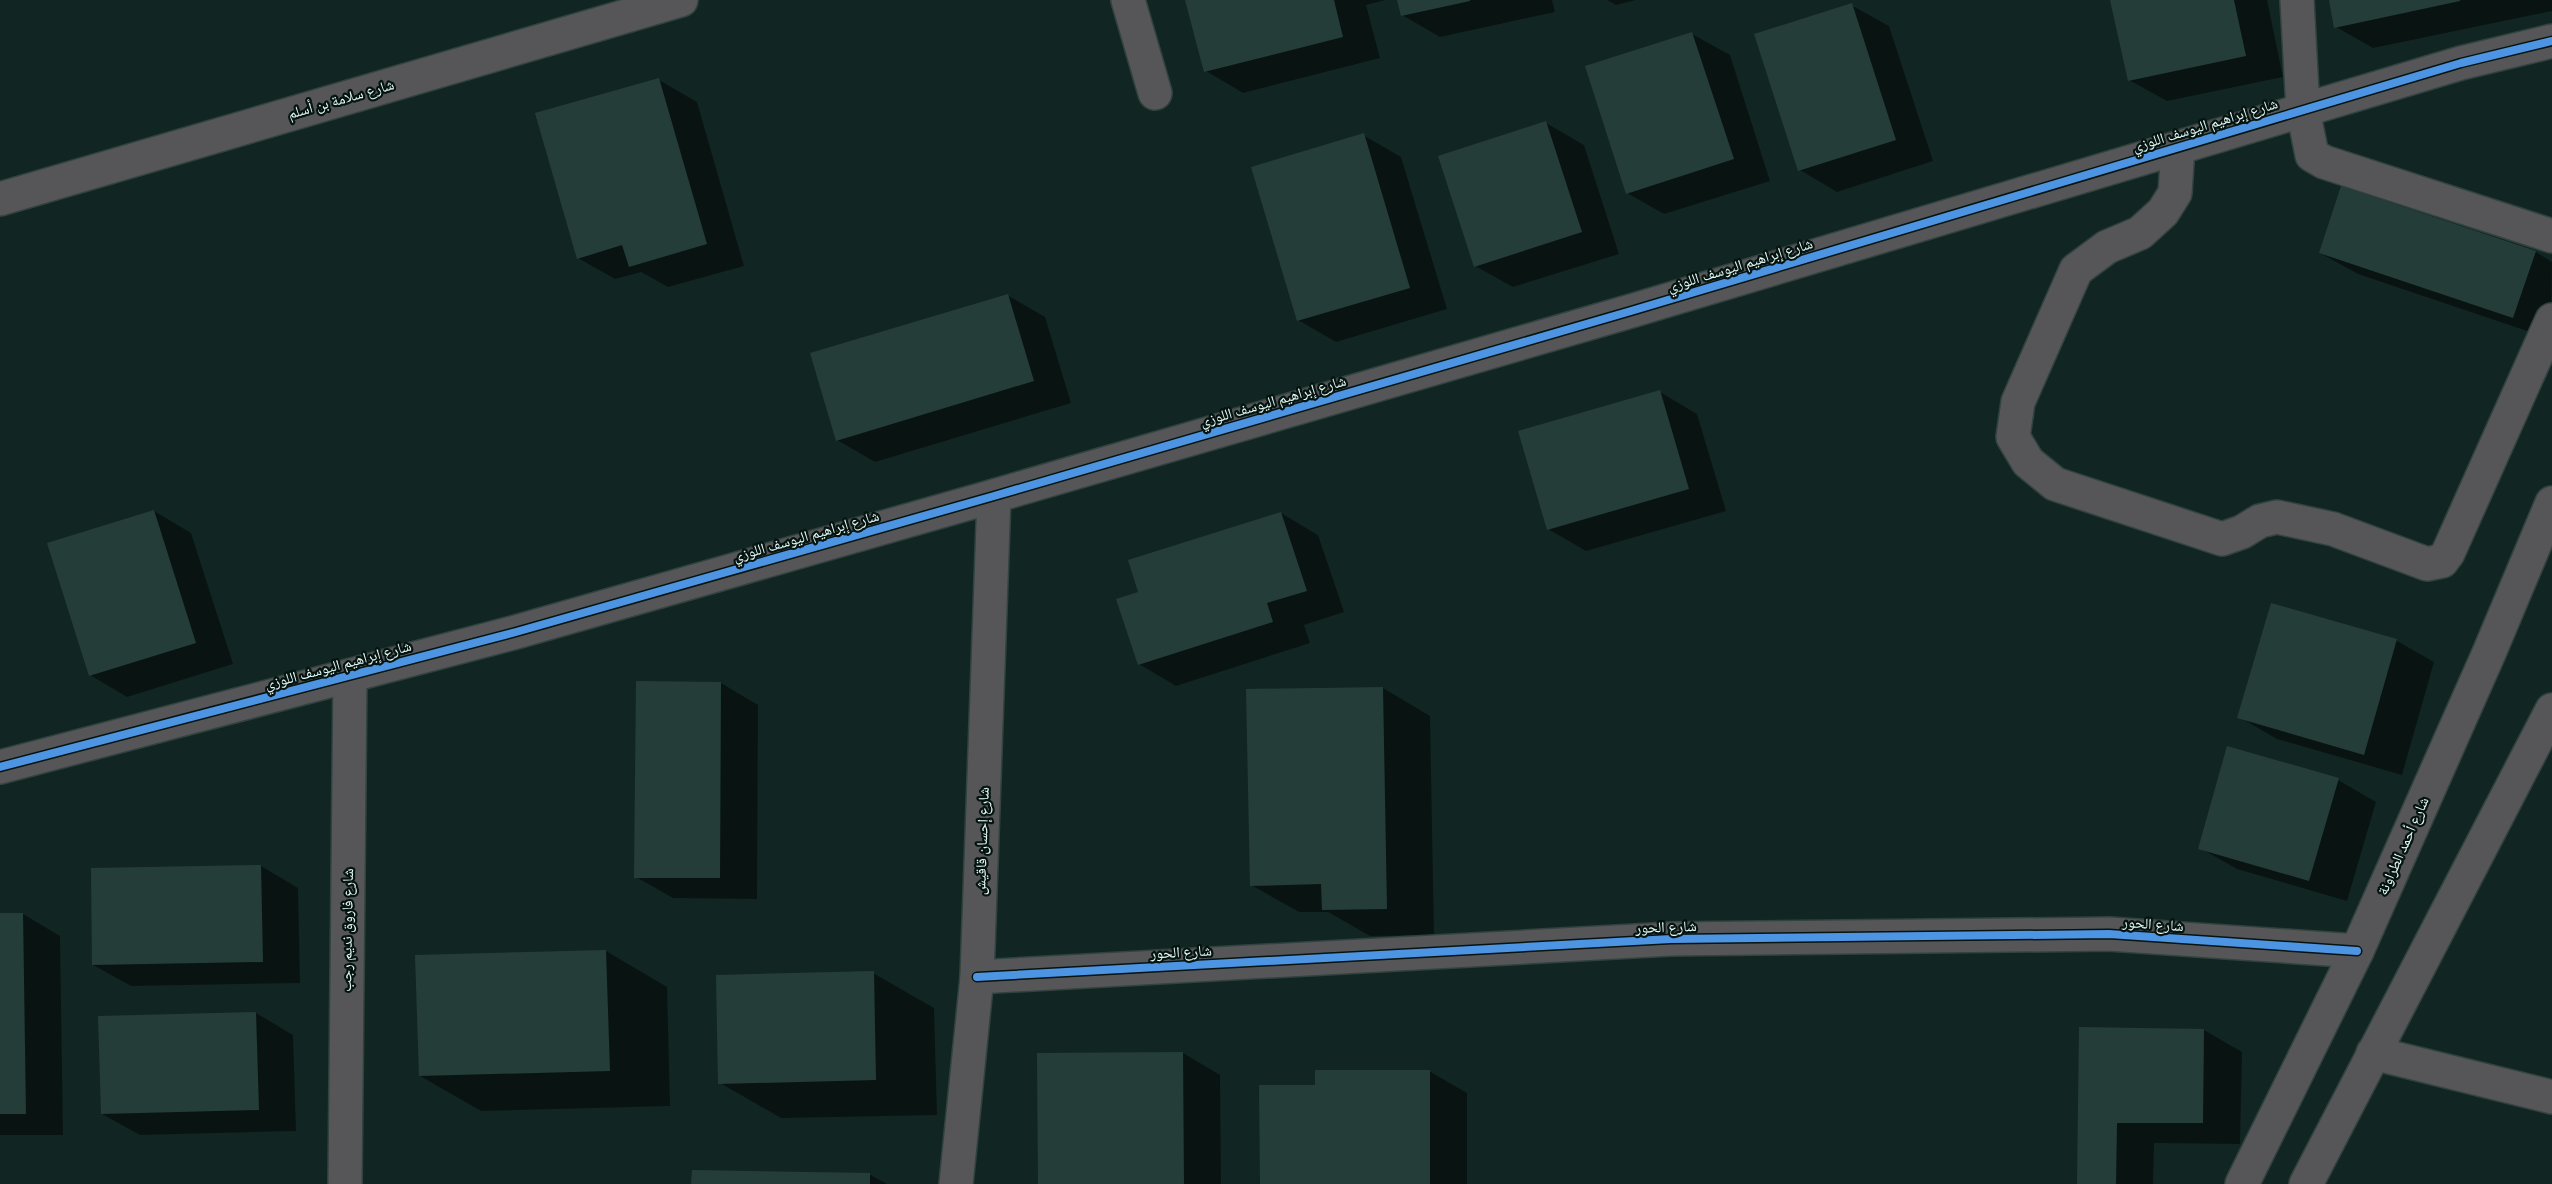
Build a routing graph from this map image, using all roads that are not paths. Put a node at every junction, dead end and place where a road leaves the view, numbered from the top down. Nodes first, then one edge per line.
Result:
1 (681, 0) edge
2 (1128, 0) edge
3 (2298, 0) edge
4 (2551, 42) edge
5 (1155, 93) dead end
6 (2303, 110) junction
7 (2178, 148) junction
8 (0, 199) edge
9 (2552, 237) edge
10 (2552, 320) edge
11 (994, 496) junction
12 (2552, 503) edge
13 (350, 676) junction
14 (2552, 710) edge
15 (0, 767) edge
16 (2357, 951) junction
17 (977, 977) junction
18 (2373, 1053) junction
19 (2552, 1097) edge
20 (345, 1184) edge
21 (957, 1184) edge
22 (2242, 1184) edge
23 (2306, 1184) edge

1 - 8 street, شارع سلامة بن أسلم
2 - 5 street
3 - 6 street
4 - 6 street, شارع إبراهيم اليوسف اللوزي
6 - 7 street, شارع إبراهيم اليوسف اللوزي
6 - 9 street
7 - 10 street
7 - 11 street, شارع إبراهيم اليوسف اللوزي
11 - 13 street, شارع إبراهيم اليوسف اللوزي
11 - 17 street, شارع إحسان قاقيش
12 - 16 street, شارع أحمد الطراونة
13 - 15 street, شارع إبراهيم اليوسف اللوزي
13 - 20 street, شارع فاروق نديم رجب
14 - 18 street
16 - 17 street, شارع الحور
16 - 22 street, شارع أحمد الطراونة
17 - 21 street, شارع إحسان قاقيش
18 - 19 street
18 - 23 street

